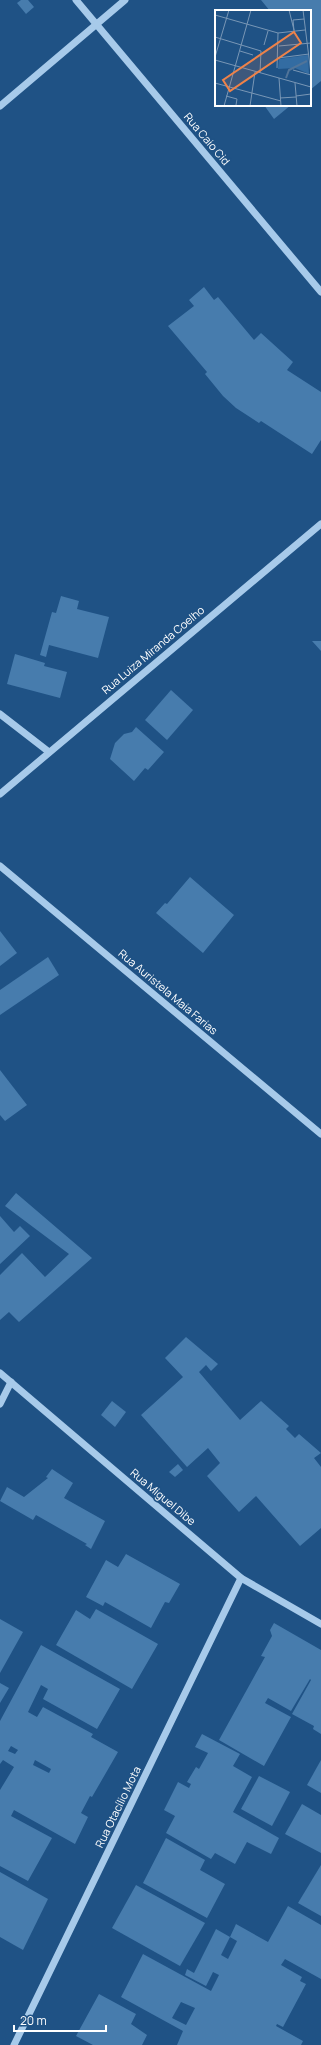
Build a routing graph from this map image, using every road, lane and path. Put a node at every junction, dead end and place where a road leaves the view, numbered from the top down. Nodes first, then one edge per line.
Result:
1 (76, 0) edge
2 (126, 0) edge
3 (96, 24) junction
4 (0, 106) edge
5 (321, 292) edge
6 (321, 524) edge
7 (0, 714) edge
8 (49, 752) junction
9 (0, 794) edge
10 (0, 866) edge
11 (321, 1134) edge
12 (0, 1373) edge
13 (11, 1382) junction
14 (0, 1404) edge
15 (241, 1578) junction
16 (321, 1624) edge
17 (14, 2045) edge

1 - 3 street, Rua Caio Cid
2 - 3 street
3 - 4 street
3 - 5 street, Rua Caio Cid
6 - 8 street, Rua Luiza Miranda Coelho
7 - 8 street
8 - 9 street, Rua Luiza Miranda Coelho
10 - 11 street, Rua Auristela Maia Farias
12 - 13 street, Rua Miguel Dibe
13 - 14 street
13 - 15 street, Rua Miguel Dibe
15 - 16 street, Rua Miguel Dibe
15 - 17 street, Rua Otacílio Mota

